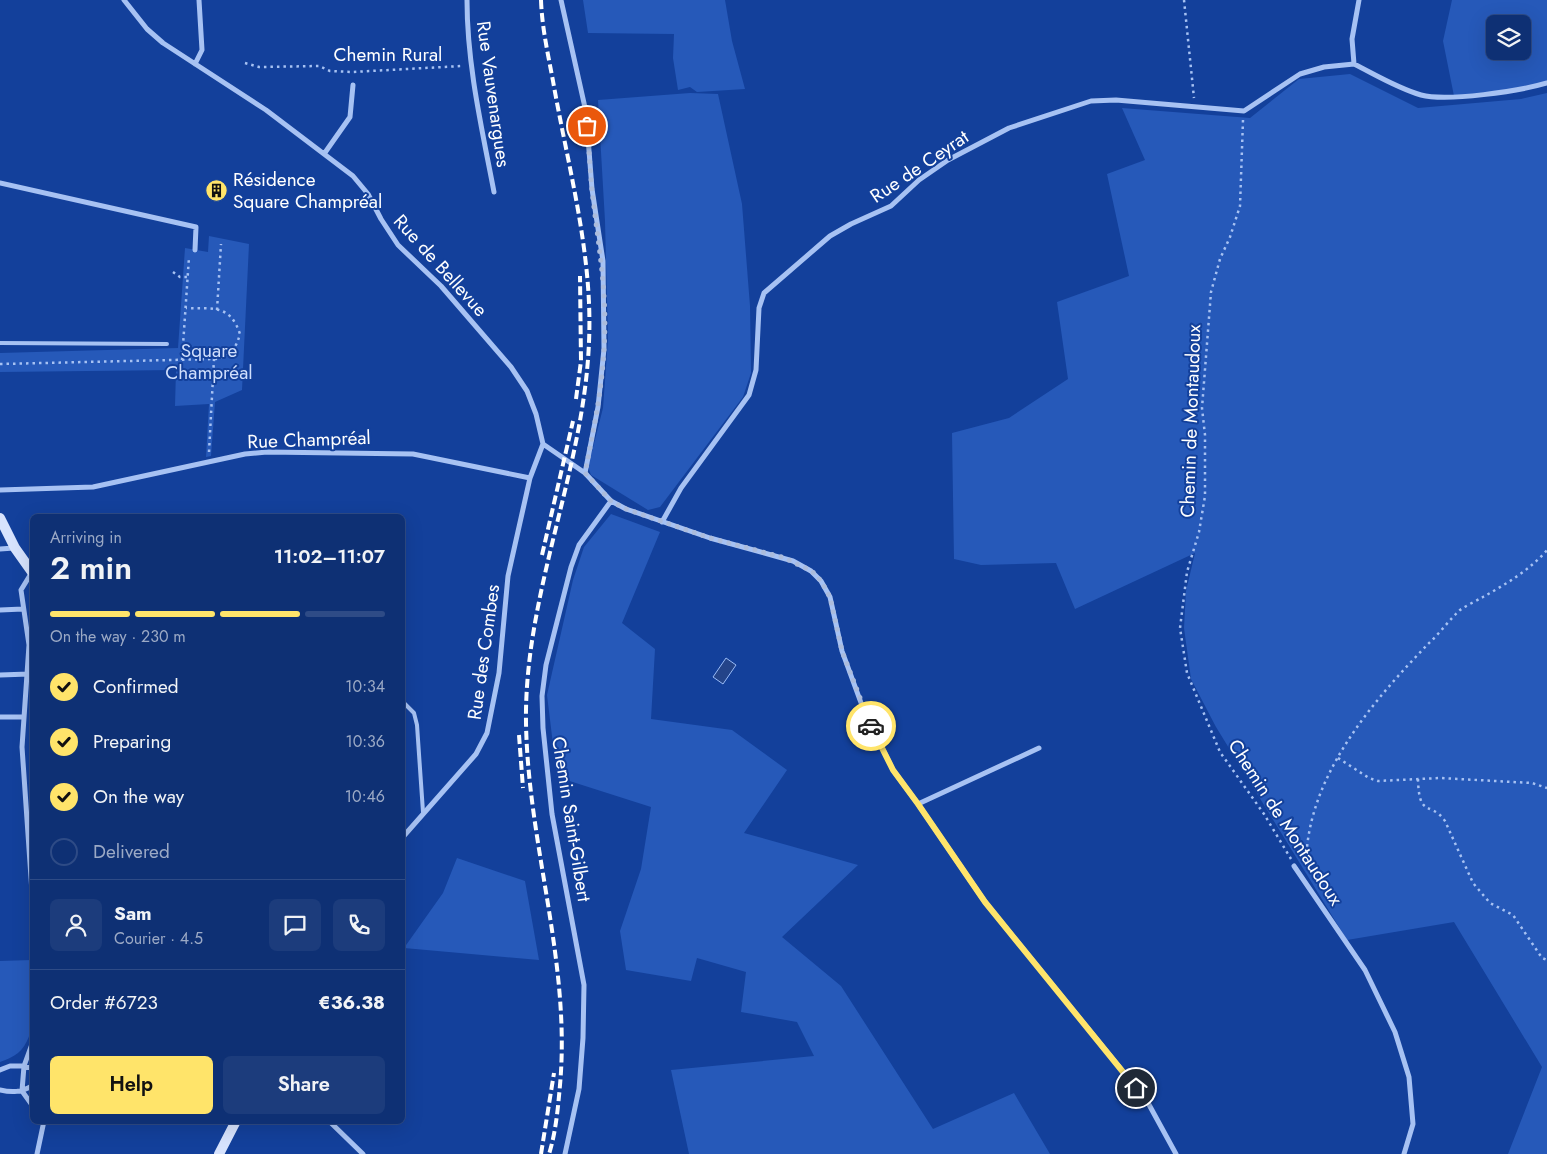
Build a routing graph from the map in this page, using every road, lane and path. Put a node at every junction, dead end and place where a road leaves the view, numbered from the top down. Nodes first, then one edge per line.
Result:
1 (124, 0) edge
2 (199, 0) edge
3 (467, 0) edge
4 (561, 0) edge
5 (1184, 0) edge
6 (1360, 0) edge
7 (245, 63) dead end
8 (196, 64) junction
9 (1354, 64) junction
10 (471, 65) junction
11 (1547, 83) edge
12 (353, 85) dead end
13 (1195, 106) junction
14 (1244, 111) junction
15 (324, 154) junction
16 (0, 183) edge
17 (494, 192) dead end
18 (221, 244) dead end
19 (195, 250) dead end
20 (190, 254) dead end
21 (173, 272) dead end
22 (188, 277) junction
23 (186, 308) junction
24 (217, 310) junction
25 (0, 343) edge
26 (168, 344) dead end
27 (214, 359) junction
28 (182, 360) junction
29 (0, 364) edge
30 (544, 444) junction
31 (208, 464) junction
32 (585, 473) junction
33 (530, 478) junction
34 (0, 490) edge
35 (611, 501) junction
36 (0, 518) edge
37 (662, 522) junction
38 (15, 548) junction
39 (0, 549) edge
40 (1547, 550) edge
41 (30, 569) edge
42 (30, 575) edge
43 (23, 609) junction
44 (0, 610) edge
45 (0, 674) edge
46 (29, 674) junction
47 (405, 705) edge
48 (0, 717) edge
49 (24, 717) junction
50 (1039, 748) dead end
51 (1338, 758) junction
52 (1418, 779) junction
53 (1547, 788) edge
54 (918, 804) junction
55 (423, 812) junction
56 (405, 834) edge
57 (30, 863) edge
58 (1294, 866) joint
59 (1306, 883) junction
60 (1547, 960) edge
61 (30, 1050) edge
62 (24, 1066) junction
63 (30, 1068) edge
64 (0, 1070) edge
65 (30, 1087) edge
66 (0, 1090) edge
67 (22, 1092) junction
68 (30, 1102) edge
69 (43, 1124) edge
70 (234, 1124) edge
71 (332, 1124) edge
72 (37, 1154) edge
73 (219, 1154) edge
74 (363, 1154) edge
75 (565, 1154) edge
76 (1176, 1154) edge
77 (1404, 1154) edge

1 - 8 street, Rue de Bellevue
2 - 8 street
3 - 10 street, Rue Vauvenargues
4 - 32 street
5 - 13 path
6 - 9 street
7 - 10 path, Chemin Rural
8 - 15 street, Rue de Bellevue
9 - 11 street
9 - 14 street
10 - 17 street, Rue Vauvenargues
12 - 15 street
13 - 14 street, Rue de Ceyrat
13 - 37 street, Rue de Ceyrat
14 - 58 path, Chemin de Montaudoux
15 - 30 street, Rue de Bellevue
16 - 19 street
18 - 24 path
20 - 22 path
21 - 22 path
22 - 23 path
23 - 24 path
23 - 28 path
24 - 27 path
25 - 26 lane
27 - 28 path
27 - 31 path
28 - 29 path
30 - 32 street
30 - 33 street, Rue des Combes
31 - 33 street, Rue Champréal
31 - 34 street, Rue Champréal
32 - 35 street
33 - 55 street, Rue des Combes
35 - 37 street
35 - 75 street, Chemin Saint-Gilbert
36 - 38 main road
37 - 54 street
38 - 39 street
38 - 41 main road
40 - 51 path
42 - 43 street
43 - 44 street
43 - 46 street
45 - 46 street
46 - 49 street
47 - 55 lane
48 - 49 street
49 - 57 street
50 - 54 street
51 - 52 path
51 - 59 path
52 - 53 path
52 - 60 path
54 - 76 street
55 - 56 street, Rue des Combes
58 - 59 street, Chemin de Montaudoux
59 - 77 street, Chemin de Montaudoux
61 - 62 street
62 - 63 street
62 - 64 street
62 - 67 street
65 - 67 street
66 - 67 street
67 - 68 street
69 - 72 street
70 - 73 main road
71 - 74 street

